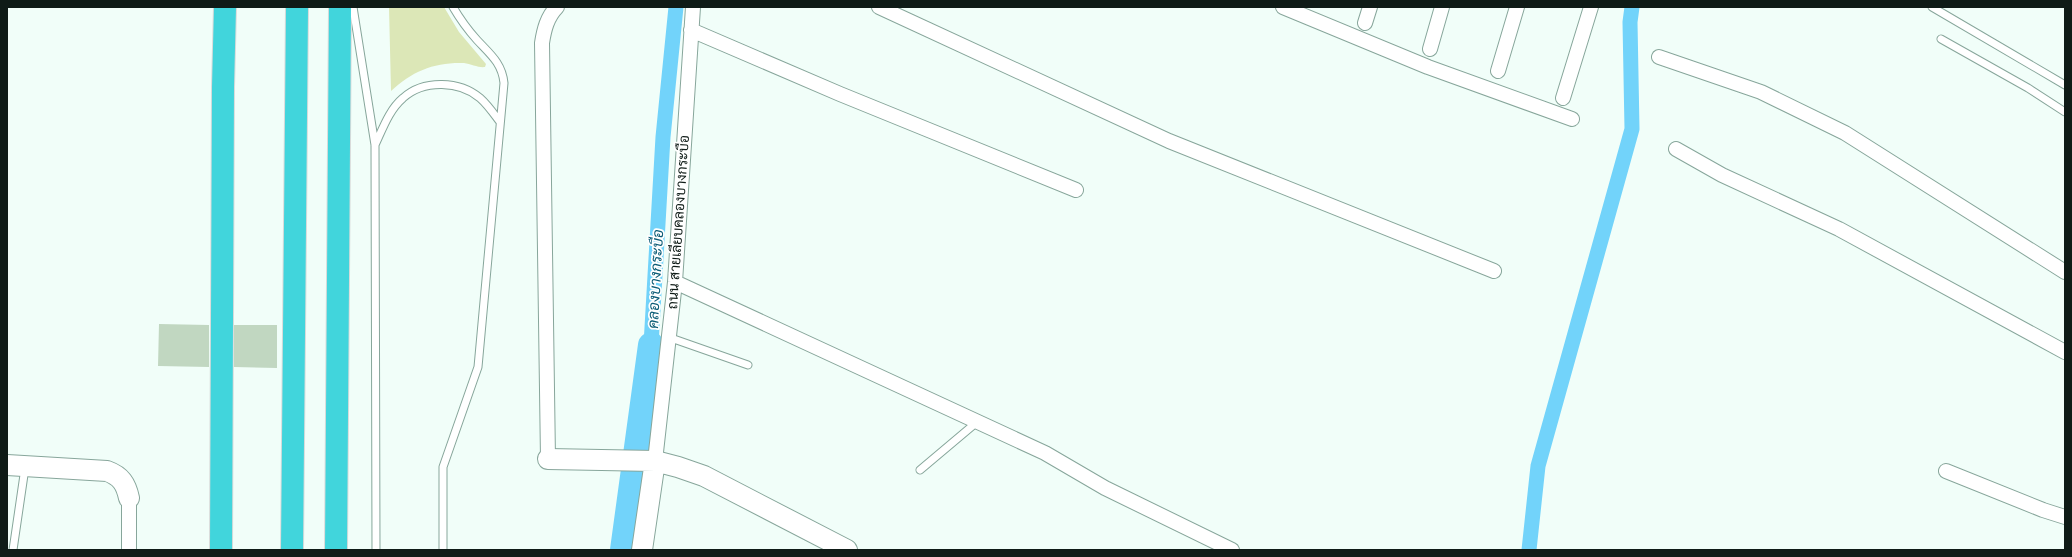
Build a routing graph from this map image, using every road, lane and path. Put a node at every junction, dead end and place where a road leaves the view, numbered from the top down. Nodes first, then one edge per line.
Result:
1 (225, 7) edge
2 (297, 7) edge
3 (340, 7) edge
4 (353, 7) edge
5 (453, 7) edge
6 (557, 7) edge
7 (693, 7) edge
8 (879, 7) edge
9 (1283, 7) edge
10 (1370, 7) edge
11 (1442, 7) edge
12 (1517, 7) edge
13 (1591, 7) edge
14 (1932, 7) edge
15 (1365, 23) dead end
16 (691, 30) junction
17 (1941, 39) dead end
18 (1430, 49) dead end
19 (1659, 57) dead end
20 (1498, 71) dead end
21 (2065, 86) edge
22 (1563, 98) dead end
23 (2065, 112) edge
24 (1572, 119) dead end
25 (500, 122) junction
26 (375, 145) junction
27 (1676, 149) dead end
28 (1076, 190) dead end
29 (1494, 271) dead end
30 (2065, 272) edge
31 (675, 282) junction
32 (668, 337) junction
33 (2065, 352) edge
34 (748, 365) dead end
35 (977, 422) junction
36 (548, 459) joint
37 (655, 461) junction
38 (16, 465) edge
39 (920, 470) dead end
40 (1946, 471) dead end
41 (129, 498) joint
42 (2065, 517) edge
43 (13, 550) edge
44 (129, 550) edge
45 (221, 550) edge
46 (292, 550) edge
47 (336, 550) edge
48 (376, 550) edge
49 (443, 550) edge
50 (642, 550) edge
51 (847, 550) edge
52 (1232, 550) edge

1 - 45 highway
2 - 46 highway
3 - 47 highway
4 - 26 lane
5 - 25 lane
6 - 36 street
7 - 16 street, ถนน สายเลียบคลองบางกระบือ
8 - 29 street
9 - 24 street
10 - 15 street
11 - 18 street
12 - 20 street
13 - 22 street
14 - 21 lane
16 - 28 street
16 - 31 street, ถนน สายเลียบคลองบางกระบือ
17 - 23 lane
19 - 30 street
25 - 26 lane
25 - 49 lane
26 - 48 lane
27 - 33 street
31 - 32 street, ถนน สายเลียบคลองบางกระบือ
31 - 35 street
32 - 34 lane
32 - 37 street, ถนน สายเลียบคลองบางกระบือ
35 - 39 lane
35 - 52 street
36 - 37 street
37 - 50 street
37 - 51 street
38 - 41 street
38 - 43 lane
40 - 42 street
41 - 44 street

